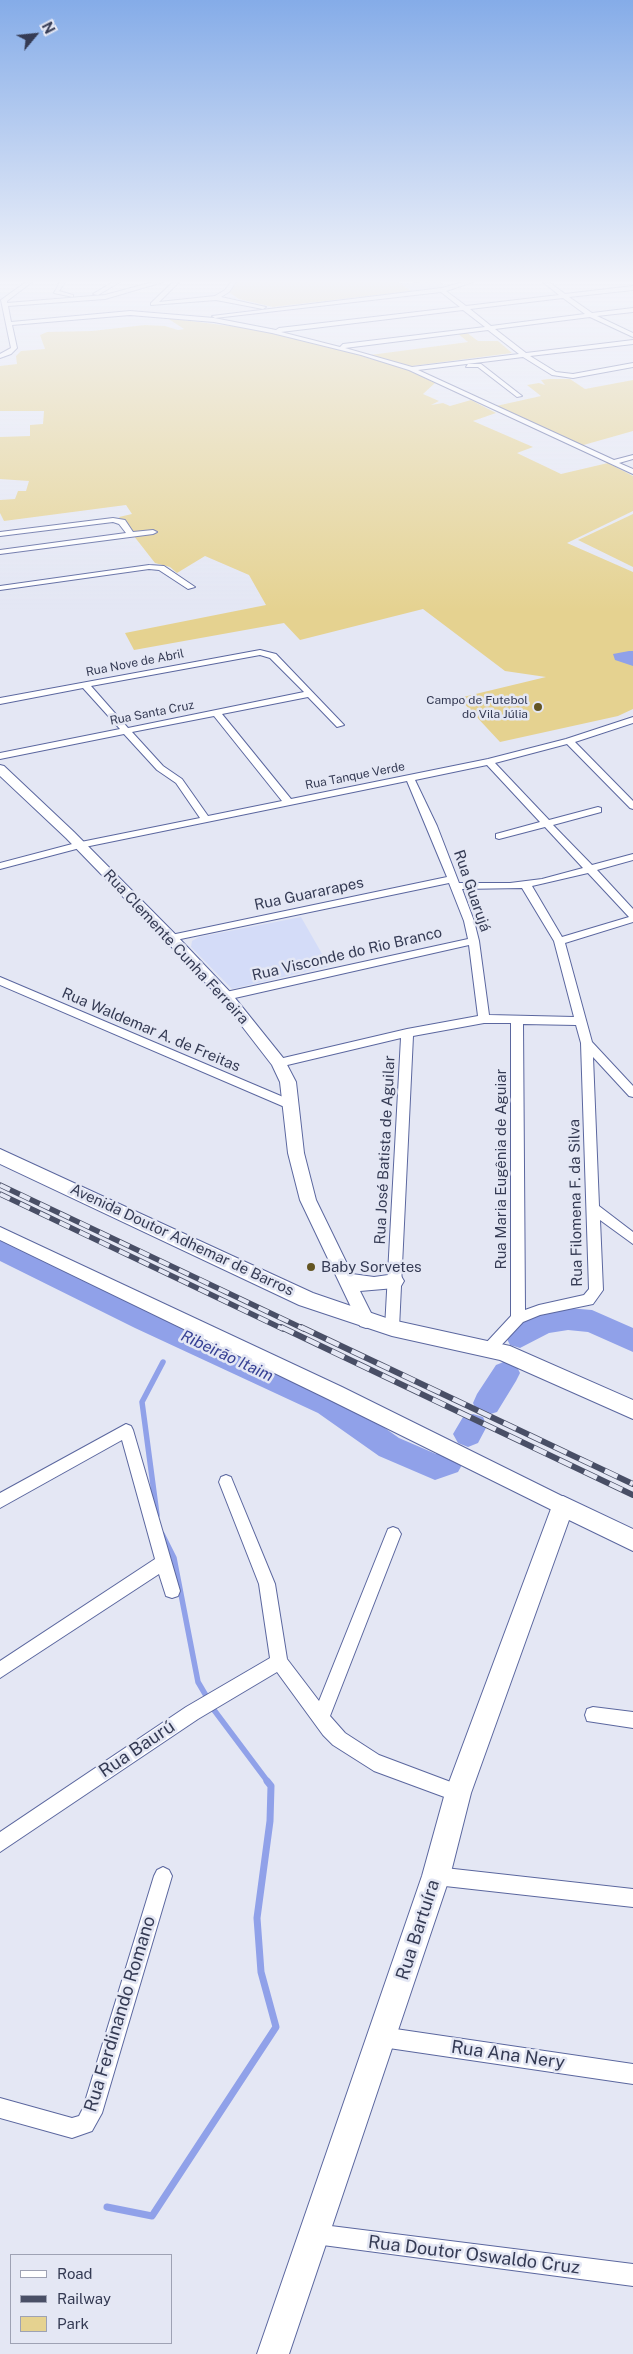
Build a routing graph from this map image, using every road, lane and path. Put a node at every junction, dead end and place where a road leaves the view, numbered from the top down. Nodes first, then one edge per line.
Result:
1 (461, 392) edge
2 (514, 392) edge
3 (520, 396) dead end
4 (633, 457) edge
5 (612, 462) junction
6 (633, 472) edge
7 (153, 532) dead end
8 (0, 534) edge
9 (130, 534) junction
10 (0, 552) edge
11 (191, 587) dead end
12 (0, 588) edge
13 (84, 685) junction
14 (309, 694) junction
15 (0, 701) edge
16 (217, 713) junction
17 (633, 720) edge
18 (340, 725) dead end
19 (127, 731) junction
20 (569, 741) junction
21 (0, 756) edge
22 (489, 762) junction
23 (0, 769) edge
24 (410, 778) junction
25 (287, 801) junction
26 (633, 806) edge
27 (598, 810) dead end
28 (205, 818) junction
29 (547, 823) junction
30 (499, 836) dead end
31 (79, 844) junction
32 (633, 857) edge
33 (0, 866) edge
34 (591, 870) junction
35 (454, 882) junction
36 (526, 885) junction
37 (633, 914) edge
38 (633, 919) edge
39 (171, 938) junction
40 (474, 941) junction
41 (559, 941) junction
42 (0, 980) edge
43 (226, 996) junction
44 (484, 1019) junction
45 (517, 1019) junction
46 (580, 1021) junction
47 (407, 1033) junction
48 (587, 1042) junction
49 (279, 1063) junction
50 (633, 1093) edge
51 (291, 1105) junction
52 (0, 1156) edge
53 (594, 1209) junction
54 (0, 1233) edge
55 (633, 1239) edge
56 (345, 1279) junction
57 (395, 1281) junction
58 (518, 1318) junction
59 (366, 1321) junction
60 (392, 1328) junction
61 (496, 1350) junction
62 (633, 1410) edge
63 (226, 1482) dead end
64 (0, 1501) edge
65 (563, 1506) junction
66 (393, 1534) dead end
67 (633, 1540) edge
68 (164, 1562) junction
69 (172, 1592) dead end
70 (279, 1662) junction
71 (0, 1670) edge
72 (593, 1715) dead end
73 (321, 1717) junction
74 (633, 1720) edge
75 (458, 1793) junction
76 (0, 1843) edge
77 (163, 1876) dead end
78 (436, 1876) junction
79 (633, 1898) edge
80 (382, 2037) junction
81 (633, 2074) edge
82 (0, 2108) edge
83 (315, 2234) junction
84 (633, 2275) edge
85 (273, 2354) edge

1 - 5 street
2 - 3 street
4 - 5 street
5 - 6 street
7 - 9 street
8 - 9 street
9 - 10 street
11 - 12 street
13 - 14 street, Rua Nove de Abril
13 - 15 street, Rua Nove de Abril
13 - 19 street
14 - 16 street, Rua Santa Cruz
14 - 18 street
16 - 19 street, Rua Santa Cruz
16 - 25 street
17 - 20 street, Rua Tanque Verde
19 - 21 street, Rua Santa Cruz
19 - 28 street
20 - 22 street, Rua Tanque Verde
20 - 26 street
22 - 24 street, Rua Tanque Verde
22 - 29 street
23 - 31 street, Rua Clemente Cunha Ferreira
24 - 25 street, Rua Tanque Verde
24 - 35 street, Rua Guarujá
25 - 28 street, Rua Tanque Verde
27 - 29 street
28 - 31 street, Rua Tanque Verde
29 - 30 street
29 - 34 street
31 - 33 street, Rua Tanque Verde
31 - 39 street, Rua Clemente Cunha Ferreira
32 - 34 street, Rua Guararapes
34 - 36 street, Rua Guararapes
34 - 37 street
35 - 36 street, Rua Guararapes
35 - 39 street, Rua Guararapes
35 - 40 street, Rua Guarujá
36 - 41 street, Rua Filomena F. da Silva
38 - 41 street
39 - 43 street, Rua Clemente Cunha Ferreira
40 - 43 street, Rua Visconde do Rio Branco
40 - 44 street, Rua Guarujá
41 - 46 street, Rua Filomena F. da Silva
42 - 51 street, Rua Waldemar A. de Freitas
43 - 49 street, Rua Clemente Cunha Ferreira
44 - 45 street
44 - 47 street
45 - 46 street
45 - 58 street, Rua Maria Eugênia de Aguiar
46 - 48 street, Rua Filomena F. da Silva
47 - 49 street
47 - 57 street, Rua José Batista de Aguilar
48 - 50 street
48 - 53 street, Rua Filomena F. da Silva
49 - 51 street, Rua Clemente Cunha Ferreira
51 - 56 street, Rua Clemente Cunha Ferreira
52 - 59 main road, Avenida Doutor Adhemar de Barros
53 - 55 street
53 - 58 street, Rua Filomena F. da Silva
54 - 65 street
56 - 57 street
56 - 59 street, Rua Clemente Cunha Ferreira
57 - 60 street, Rua José Batista de Aguilar
58 - 61 street, Rua Filomena F. da Silva
59 - 60 main road, Avenida Doutor Adhemar de Barros
60 - 61 main road, Avenida Doutor Adhemar de Barros
61 - 62 main road, Avenida Doutor Adhemar de Barros
63 - 70 street
64 - 68 street
65 - 67 main road
65 - 75 main road, Rua Bartuíra
66 - 73 street
68 - 69 street
68 - 71 street
70 - 73 street
70 - 76 street, Rua Baurú
72 - 74 street
73 - 75 street
75 - 78 main road, Rua Bartuíra
77 - 82 street, Rua Ferdinando Romano
78 - 79 street
78 - 80 main road, Rua Bartuíra
80 - 81 street, Rua Ana Nery
80 - 83 main road, Rua Bartuíra
83 - 84 street, Rua Doutor Oswaldo Cruz
83 - 85 main road, Rua Bartuíra

